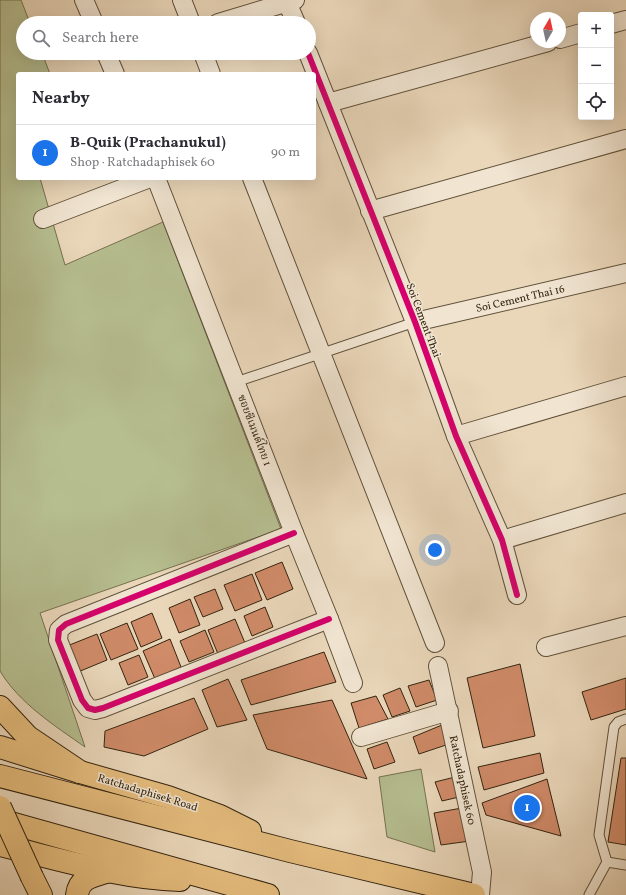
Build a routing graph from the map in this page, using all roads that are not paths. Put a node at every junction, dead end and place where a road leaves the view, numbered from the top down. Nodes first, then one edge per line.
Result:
1 (84, 0) edge
2 (182, 0) edge
3 (290, 1) edge
4 (91, 16) edge
5 (188, 16) edge
6 (241, 16) edge
7 (294, 16) edge
8 (626, 20) edge
9 (614, 23) edge
10 (578, 34) edge
11 (566, 37) edge
12 (530, 47) edge
13 (112, 60) edge
14 (206, 60) edge
15 (311, 60) edge
16 (115, 72) edge
17 (210, 72) edge
18 (316, 72) edge
19 (316, 73) edge
20 (328, 103) junction
21 (626, 139) edge
22 (145, 180) edge
23 (157, 180) edge
24 (253, 180) edge
25 (370, 211) junction
26 (43, 219) dead end
27 (626, 273) edge
28 (415, 322) junction
29 (322, 354) junction
30 (236, 382) junction
31 (626, 386) edge
32 (456, 436) junction
33 (626, 504) edge
34 (294, 533) junction
35 (502, 540) junction
36 (518, 595) dead end
37 (329, 618) junction
38 (626, 626) edge
39 (435, 643) dead end
40 (546, 647) dead end
41 (438, 666) dead end
42 (353, 683) dead end
43 (0, 707) edge
44 (449, 711) junction
45 (626, 719) edge
46 (361, 737) dead end
47 (0, 747) edge
48 (80, 772) junction
49 (0, 776) edge
50 (0, 807) edge
51 (0, 820) edge
52 (0, 845) edge
53 (290, 851) junction
54 (607, 862) junction
55 (626, 865) edge
56 (109, 871) junction
57 (217, 881) junction
58 (41, 895) edge
59 (76, 895) edge
60 (268, 895) edge
61 (474, 895) edge
62 (480, 895) edge
63 (589, 895) edge

1 - 4 street
2 - 5 street
3 - 6 street
3 - 7 street
8 - 9 street
10 - 11 street
12 - 20 street
13 - 16 street
14 - 17 street
15 - 18 street, Soi Cement Thai
19 - 20 street, Soi Cement Thai
20 - 25 street, Soi Cement Thai
21 - 25 street
22 - 26 street
23 - 30 street, ซอยซีเมนต์ไทย 1
24 - 29 street
25 - 28 street, Soi Cement Thai
27 - 28 street, Soi Cement Thai 16
28 - 29 lane
28 - 32 street, Soi Cement Thai
29 - 30 lane
29 - 39 street
30 - 34 street, ซอยซีเมนต์ไทย 1
31 - 32 street
32 - 35 street, Soi Cement Thai
33 - 35 street
34 - 37 street, ซอยซีเมนต์ไทย 1
34 - 37 street
35 - 36 street, Soi Cement Thai
37 - 42 street, ซอยซีเมนต์ไทย 1
38 - 40 street
41 - 44 street, Ratchadaphisek 60
43 - 48 main road
44 - 46 street
44 - 62 street, Ratchadaphisek 60
45 - 54 lane
47 - 48 main road, Ratchadaphisek Road
48 - 53 main road, Ratchadaphisek Road
49 - 53 main road, Ratchadaphisek Road
50 - 58 main road, bridge
51 - 57 main road
52 - 56 main road
53 - 61 main road, Ratchadaphisek Road
54 - 55 lane
54 - 63 lane
56 - 57 main road
56 - 59 main road
57 - 60 main road

